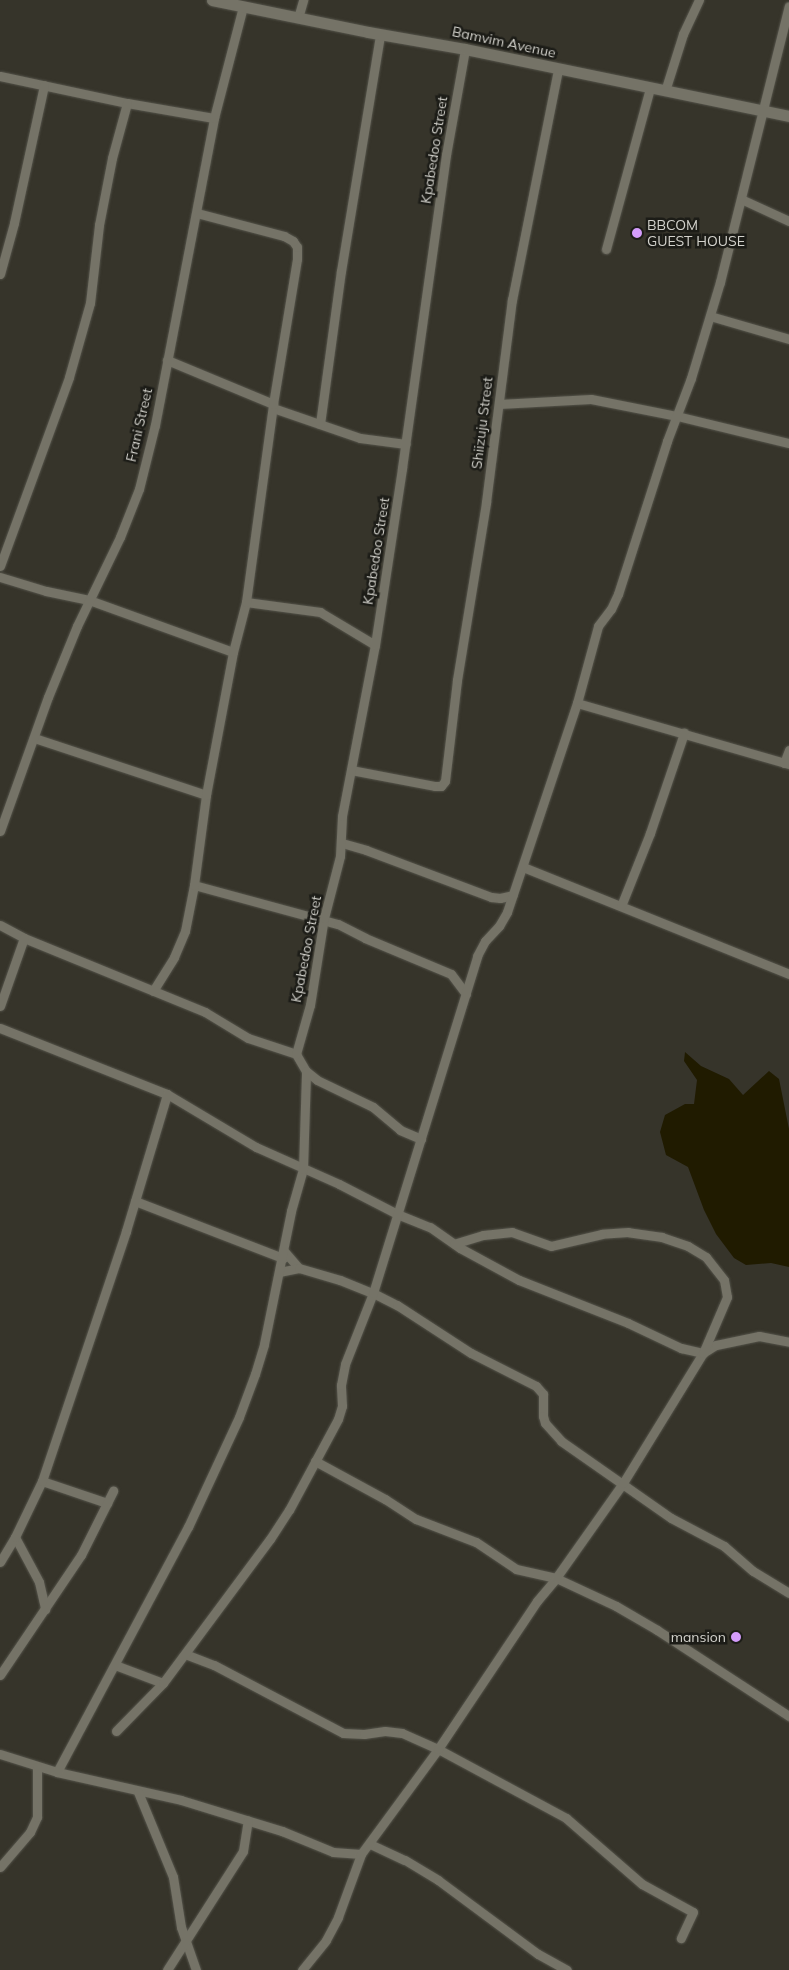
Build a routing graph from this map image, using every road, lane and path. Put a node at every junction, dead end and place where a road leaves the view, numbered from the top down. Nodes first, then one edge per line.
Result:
1 (212, 0) edge
2 (303, 0) edge
3 (699, 0) edge
4 (243, 6) junction
5 (789, 6) edge
6 (298, 18) junction
7 (380, 35) junction
8 (465, 49) junction
9 (558, 69) junction
10 (0, 76) edge
11 (44, 85) junction
12 (650, 88) junction
13 (665, 91) junction
14 (127, 102) junction
15 (762, 111) junction
16 (789, 116) edge
17 (214, 118) junction
18 (741, 199) junction
19 (197, 213) junction
20 (789, 221) edge
21 (606, 249) dead end
22 (0, 274) edge
23 (710, 316) junction
24 (789, 339) edge
25 (167, 360) junction
26 (499, 404) junction
27 (273, 406) junction
28 (677, 416) junction
29 (320, 424) junction
30 (789, 443) edge
31 (406, 444) junction
32 (0, 566) edge
33 (0, 577) edge
34 (89, 600) junction
35 (246, 602) junction
36 (375, 645) junction
37 (233, 652) junction
38 (577, 703) junction
39 (684, 733) junction
40 (34, 738) junction
41 (789, 750) edge
42 (787, 763) edge
43 (351, 770) junction
44 (206, 796) junction
45 (0, 830) edge
46 (342, 843) junction
47 (523, 867) junction
48 (194, 885) junction
49 (513, 895) junction
50 (621, 906) junction
51 (324, 918) junction
52 (0, 925) edge
53 (24, 938) junction
54 (789, 974) edge
55 (153, 991) junction
56 (466, 994) junction
57 (0, 1006) edge
58 (0, 1028) edge
59 (296, 1054) junction
60 (306, 1071) junction
61 (168, 1094) junction
62 (421, 1139) junction
63 (302, 1169) junction
64 (134, 1201) junction
65 (397, 1214) junction
66 (454, 1244) junction
67 (283, 1255) junction
68 (299, 1268) junction
69 (279, 1272) junction
70 (373, 1293) junction
71 (789, 1342) edge
72 (703, 1353) junction
73 (315, 1461) junction
74 (42, 1481) junction
75 (623, 1483) junction
76 (113, 1491) dead end
77 (107, 1503) junction
78 (15, 1537) junction
79 (0, 1562) edge
80 (556, 1578) junction
81 (789, 1593) edge
82 (45, 1609) junction
83 (184, 1654) junction
84 (115, 1665) junction
85 (0, 1675) edge
86 (163, 1683) junction
87 (789, 1716) edge
88 (116, 1731) dead end
89 (438, 1748) junction
90 (0, 1754) edge
91 (37, 1767) junction
92 (57, 1772) junction
93 (138, 1792) junction
94 (248, 1820) junction
95 (370, 1844) junction
96 (361, 1854) junction
97 (0, 1867) edge
98 (681, 1938) dead end
99 (186, 1941) junction
100 (167, 1970) edge
101 (196, 1970) edge
102 (302, 1970) edge
103 (567, 1970) edge

1 - 4 street, Bamvim Avenue
2 - 6 street
3 - 13 street
4 - 6 street, Bamvim Avenue
4 - 17 street, Frani Street
5 - 15 street
6 - 7 street, Bamvim Avenue
7 - 8 street, Bamvim Avenue
7 - 29 street
8 - 9 street, Bamvim Avenue
8 - 31 street, Kpabedoo Street
9 - 12 street, Bamvim Avenue
9 - 26 street, Shiizuju Street
10 - 11 street
11 - 14 street
11 - 22 street
12 - 13 street, Bamvim Avenue
12 - 21 street
13 - 15 street, Bamvim Avenue
14 - 17 street
14 - 32 street
15 - 16 street, Bamvim Avenue
15 - 18 street
17 - 19 street, Frani Street
18 - 20 street
18 - 23 street
19 - 25 street, Frani Street
19 - 27 street
23 - 24 street
23 - 28 street
25 - 27 street
25 - 34 street, Frani Street
26 - 28 street
26 - 43 street, Shiizuju Street
27 - 29 street
27 - 35 street
28 - 30 street
28 - 38 street
29 - 31 street
31 - 36 street, Kpabedoo Street
33 - 34 street
34 - 37 street
34 - 40 street, Frani Street
35 - 36 street
35 - 37 street
36 - 43 street, Kpabedoo Street
37 - 44 street
38 - 39 street
38 - 47 street
39 - 42 street
39 - 50 street
40 - 44 street
40 - 45 street, Frani Street
41 - 42 street
43 - 46 street, Kpabedoo Street
44 - 48 street
46 - 49 street
46 - 51 street, Kpabedoo Street
47 - 49 street
47 - 50 street
48 - 51 street
48 - 55 street
49 - 56 street
50 - 54 street
51 - 56 street
51 - 59 street, Kpabedoo Street
52 - 53 street
53 - 55 street
53 - 57 street
55 - 59 street
56 - 62 street
58 - 61 street
59 - 60 street
60 - 62 street
60 - 63 street
61 - 63 street
61 - 64 street
62 - 65 street
63 - 65 street
63 - 67 street
64 - 67 street
64 - 74 street
65 - 66 street
65 - 70 street
66 - 72 street
66 - 72 street
67 - 68 street
67 - 69 street
68 - 69 street
68 - 70 street
69 - 84 street
70 - 73 street
70 - 75 street
71 - 72 street
72 - 75 street
73 - 80 street
73 - 83 street
74 - 77 street
74 - 78 street
75 - 80 street
75 - 81 street
76 - 77 street
77 - 82 street
78 - 79 street
78 - 82 street
80 - 87 street
80 - 89 street
82 - 85 street
83 - 86 street
83 - 89 street
84 - 86 street
84 - 92 street
86 - 88 street
89 - 95 street
89 - 98 street
90 - 91 street
91 - 92 street
91 - 97 street
92 - 93 street
93 - 94 street
93 - 99 street
94 - 96 street
94 - 99 street
95 - 96 street
95 - 103 street
96 - 102 street
99 - 100 street
99 - 101 street

